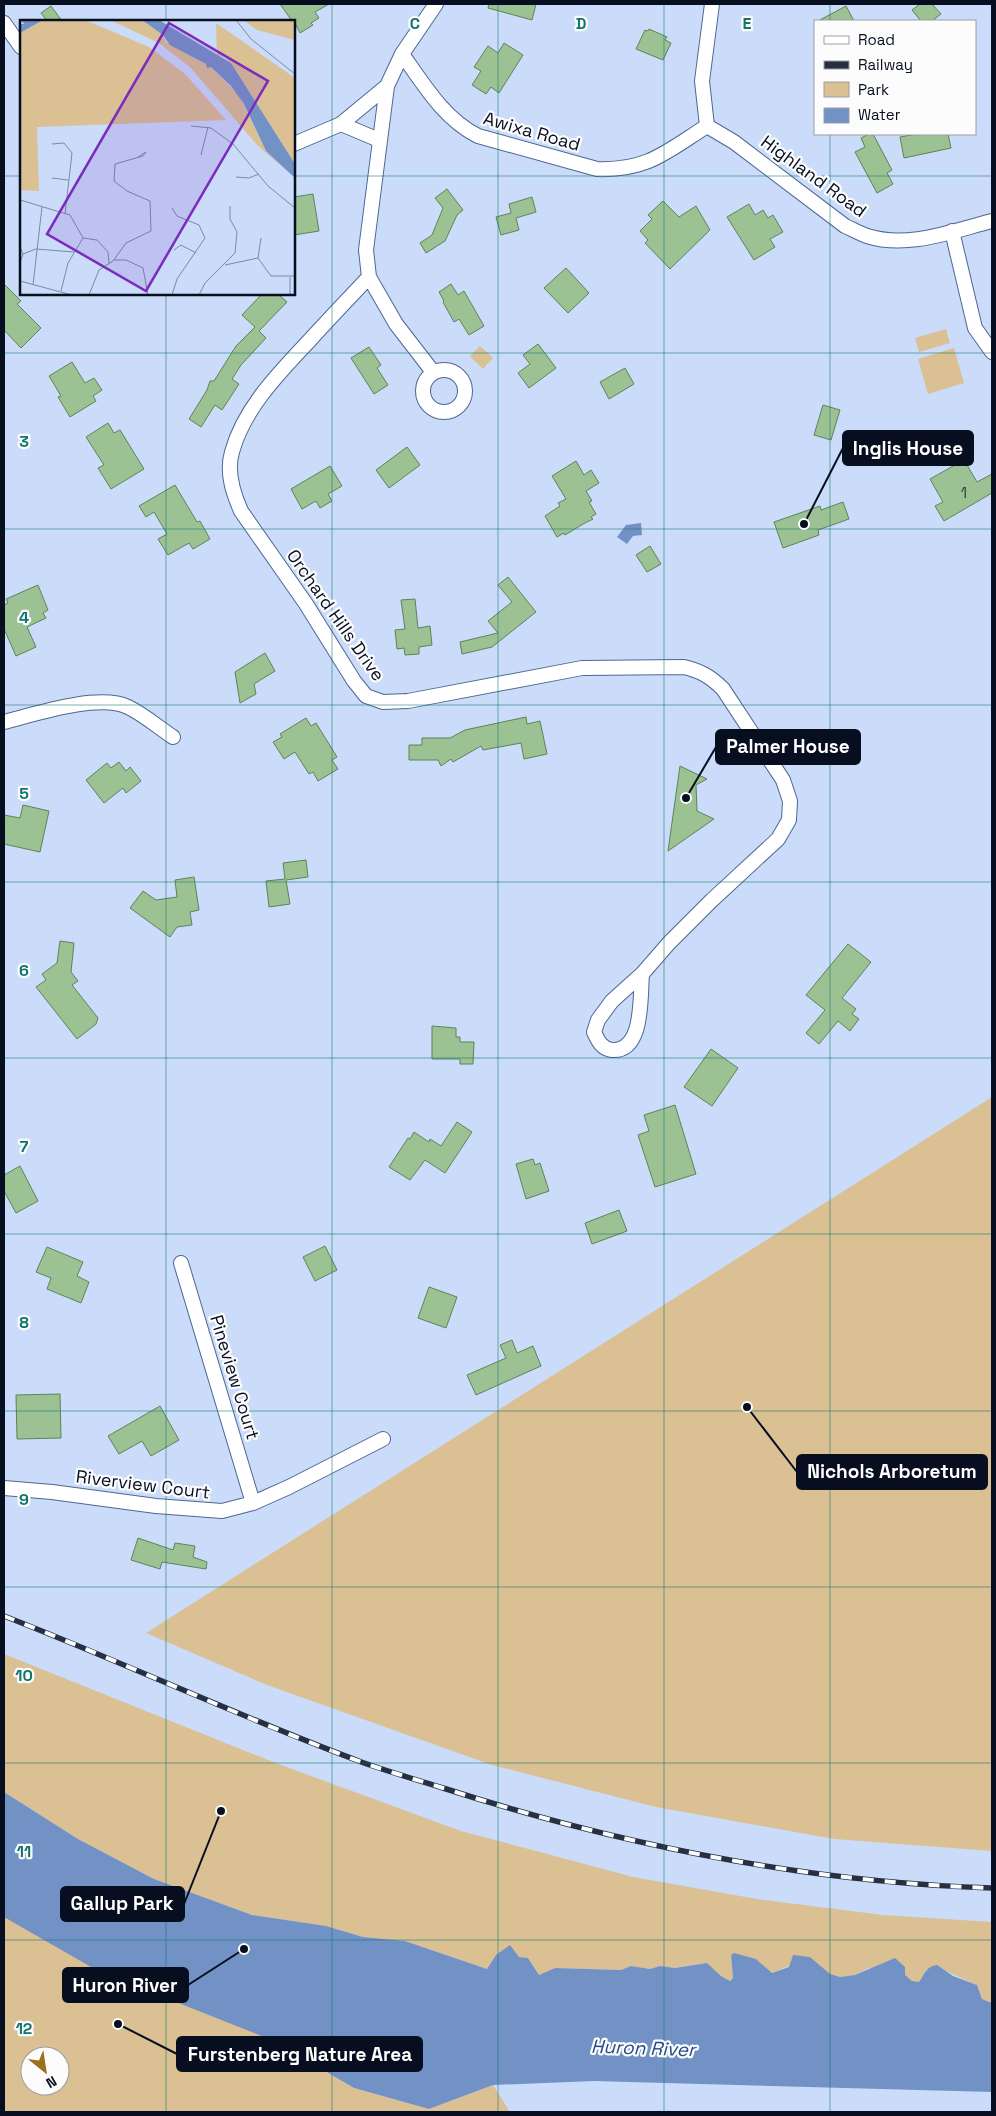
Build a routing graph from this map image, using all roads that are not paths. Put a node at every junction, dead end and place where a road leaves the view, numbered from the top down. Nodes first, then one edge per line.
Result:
1 (436, 4) edge
2 (712, 4) edge
3 (4, 23) edge
4 (20, 45) edge
5 (402, 54) junction
6 (387, 86) junction
7 (341, 124) junction
8 (706, 126) junction
9 (379, 140) junction
10 (295, 144) edge
11 (992, 221) edge
12 (952, 231) junction
13 (369, 277) junction
14 (992, 352) edge
15 (434, 372) dead end
16 (4, 722) edge
17 (172, 737) dead end
18 (642, 974) junction
19 (181, 1262) dead end
20 (383, 1440) dead end
21 (4, 1488) edge
22 (253, 1503) junction

1 - 5 street
2 - 8 street
3 - 4 street
5 - 6 street
5 - 8 street, Awixa Road
6 - 7 street
6 - 9 street
7 - 9 street
7 - 10 street
8 - 12 street, Highland Road
9 - 13 street
11 - 12 street, Highland Road
12 - 14 street
13 - 15 street
13 - 18 street, Orchard Hills Drive
16 - 17 street
18 - 18 street, Orchard Hills Drive
19 - 22 street, Pineview Court
20 - 22 street, Riverview Court
21 - 22 street, Riverview Court

